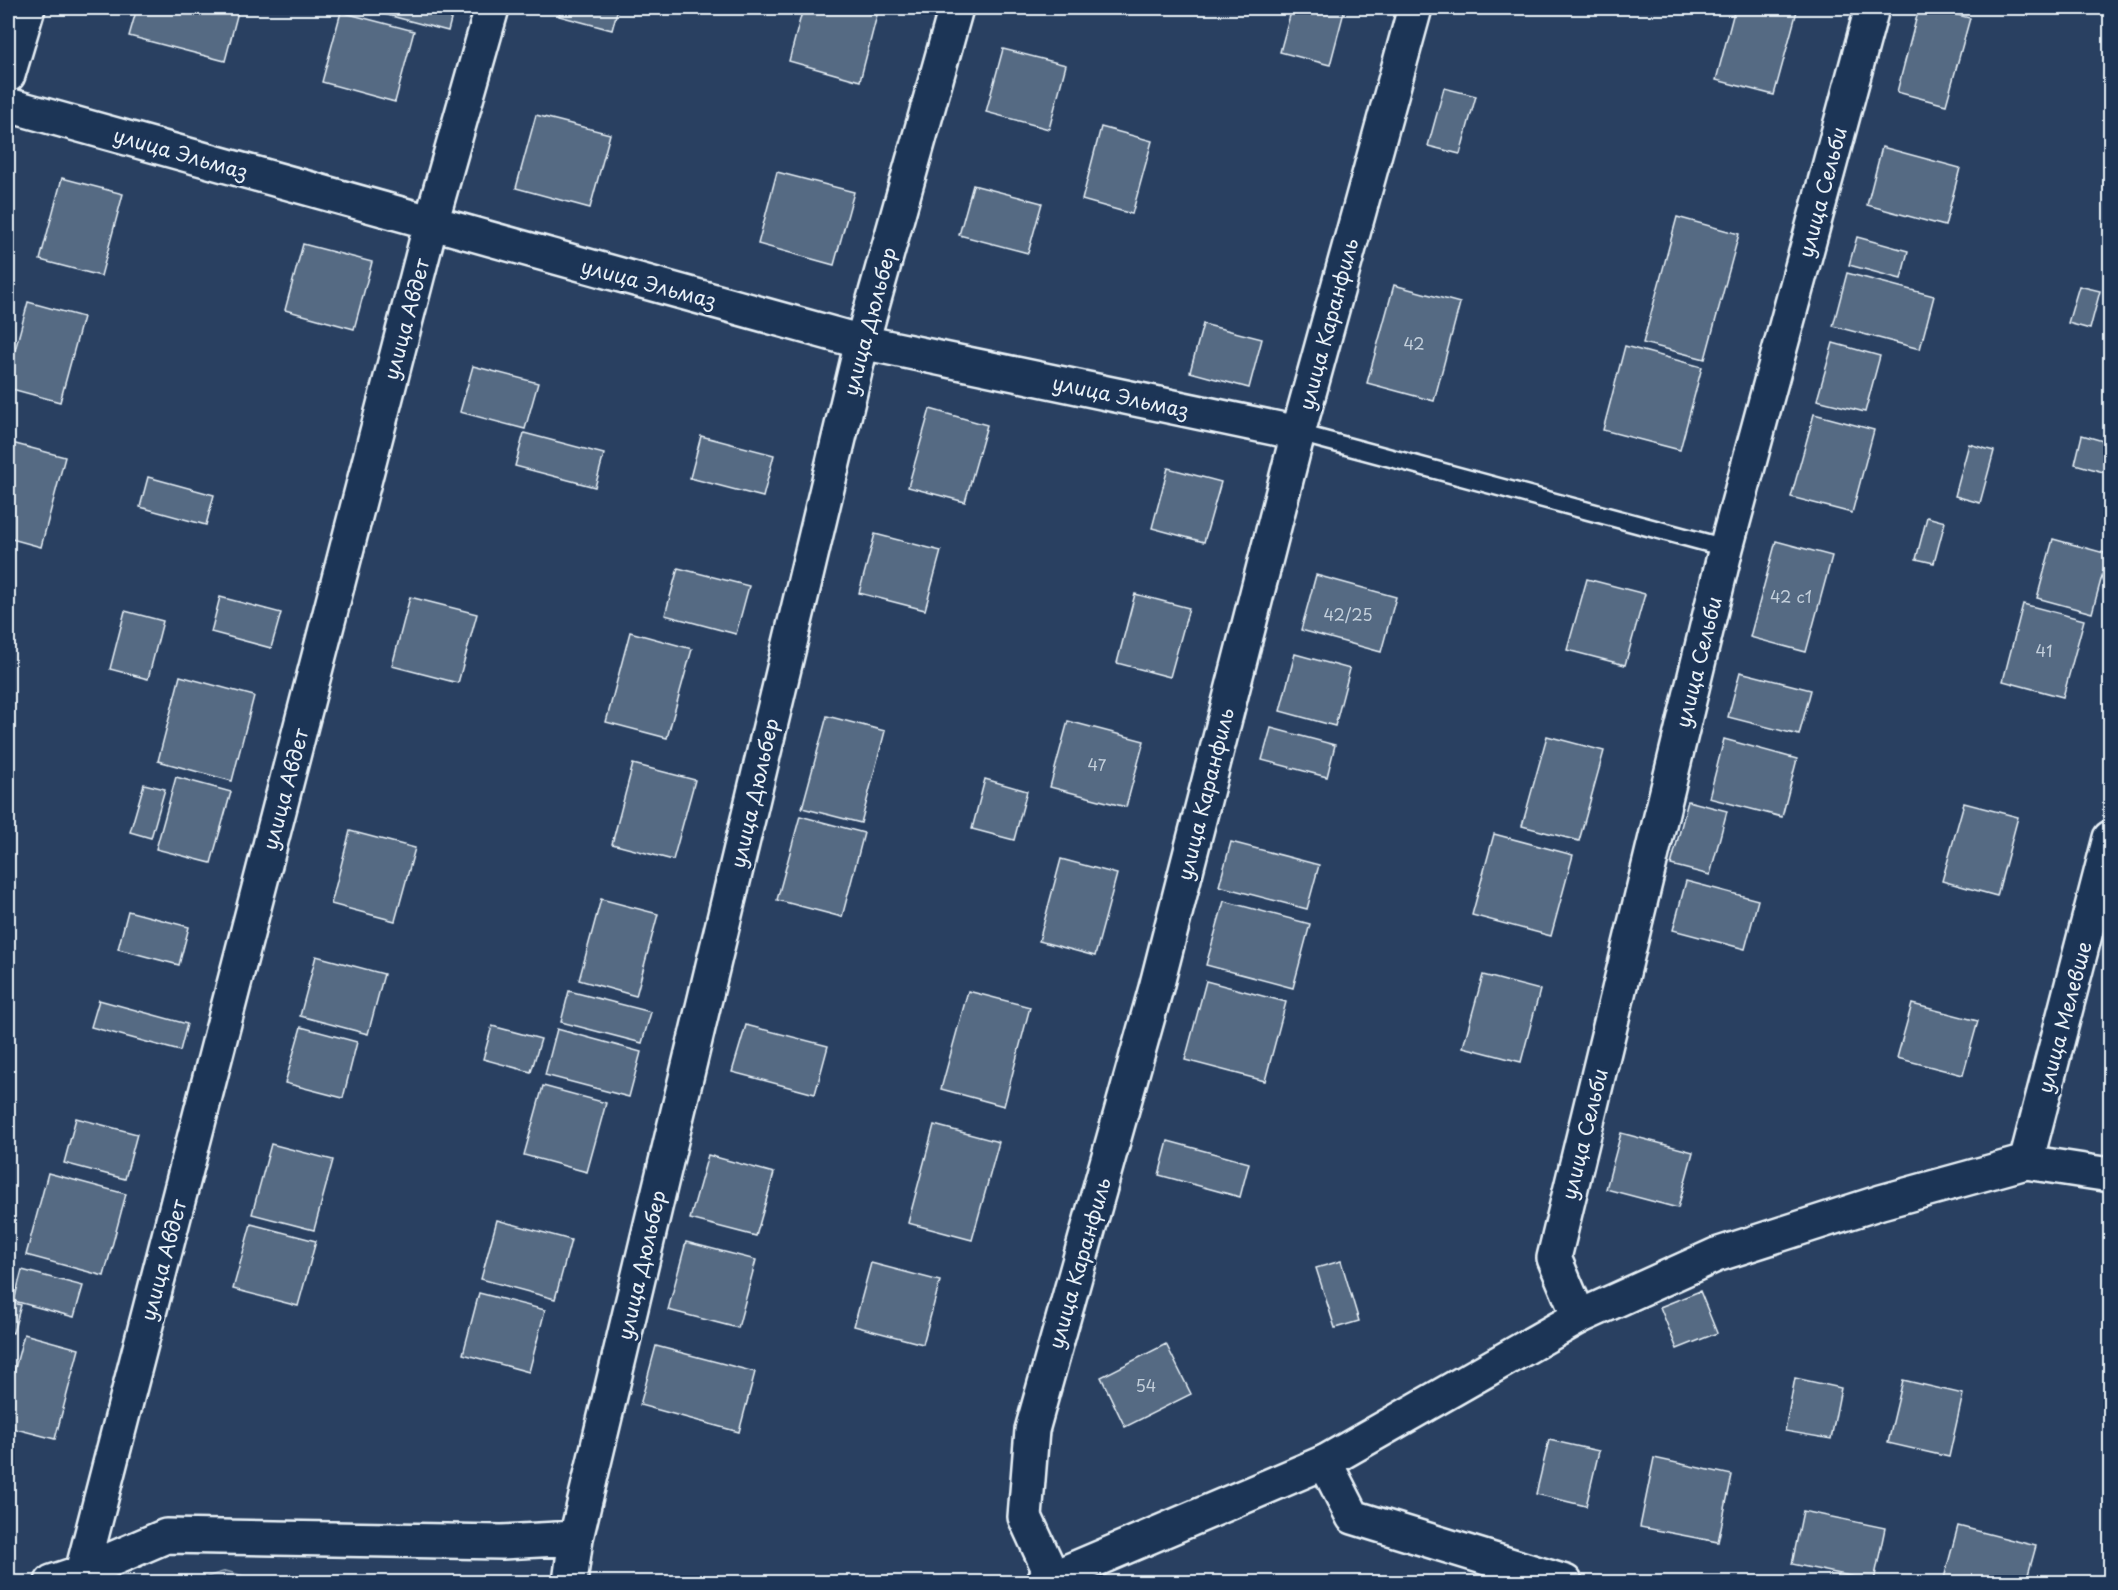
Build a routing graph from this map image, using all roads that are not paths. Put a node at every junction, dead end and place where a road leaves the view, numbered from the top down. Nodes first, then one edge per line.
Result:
1 (28, 8) edge
2 (492, 8) edge
3 (956, 8) edge
4 (1415, 8) edge
5 (1872, 8) edge
6 (8, 75) edge
7 (8, 105) edge
8 (431, 223) junction
9 (861, 342) junction
10 (1298, 433) junction
11 (1726, 548) junction
12 (2110, 838) edge
13 (2026, 1162) junction
14 (2110, 1175) edge
15 (1579, 1317) junction
16 (1325, 1461) junction
17 (576, 1538) junction
18 (67, 1577) edge
19 (1048, 1580) edge
20 (570, 1582) edge
21 (1565, 1582) edge

1 - 6 street
2 - 8 street, улица Авдет
3 - 9 street, улица Дюльбер
4 - 10 street, улица Каранфиль
5 - 11 street, улица Сельби
7 - 8 street, улица Эльмаз
8 - 9 street, улица Эльмаз
8 - 18 street, улица Авдет
9 - 10 street, улица Эльмаз
9 - 17 street, улица Дюльбер
10 - 11 lane
10 - 19 street, улица Каранфиль
11 - 15 street, улица Сельби
12 - 13 street, улица Мелевше
13 - 14 street
13 - 15 street
15 - 16 street
16 - 19 street
16 - 21 street
17 - 18 street
17 - 20 street, улица Дюльбер

